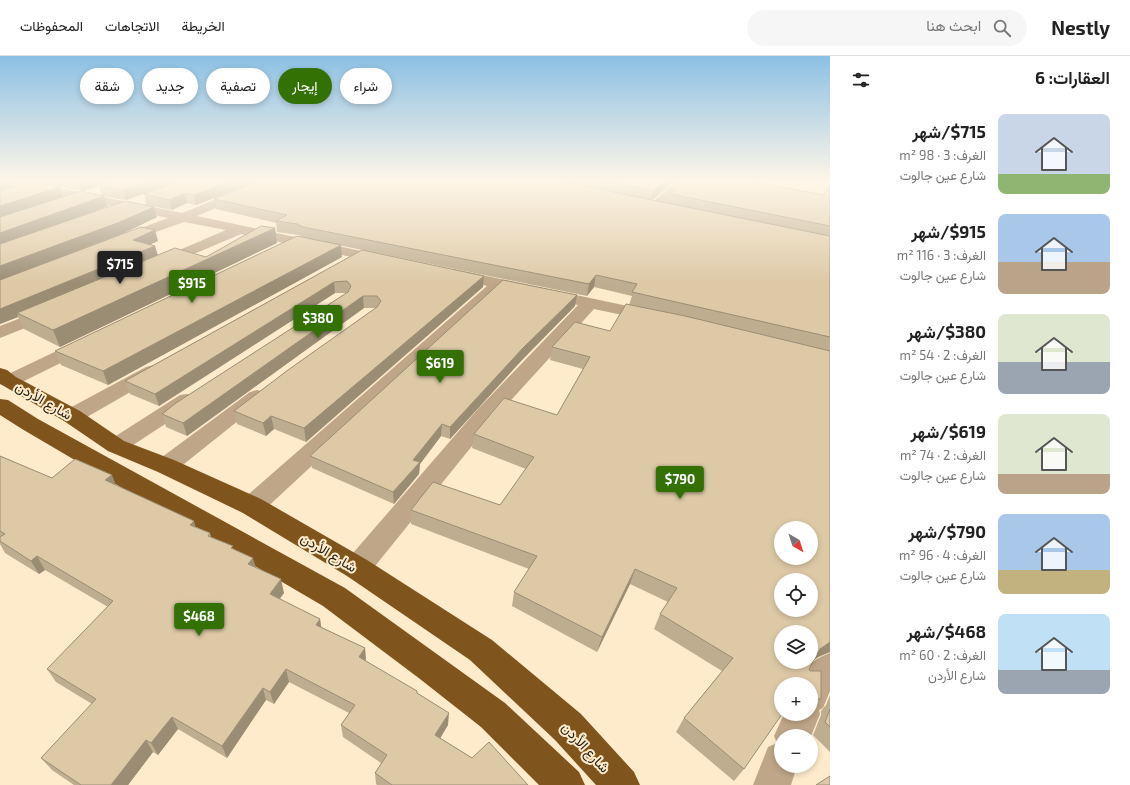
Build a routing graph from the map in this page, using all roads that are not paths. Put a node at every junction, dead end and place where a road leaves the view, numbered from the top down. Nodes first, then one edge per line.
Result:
1 (174, 215) edge
2 (189, 215) edge
3 (184, 217) junction
4 (241, 229) junction
5 (298, 240) junction
6 (110, 244) edge
7 (270, 254) edge
8 (361, 254) junction
9 (399, 263) edge
10 (340, 266) edge
11 (146, 270) edge
12 (437, 271) edge
13 (498, 284) junction
14 (590, 303) junction
15 (66, 304) edge
16 (666, 319) edge
17 (0, 333) edge
18 (100, 336) edge
19 (168, 362) edge
20 (3, 386) edge
21 (270, 387) edge
22 (202, 390) edge
23 (72, 416) junction
24 (116, 446) junction
25 (166, 466) junction
26 (252, 506) junction
27 (357, 568) junction
28 (830, 668) edge
29 (818, 680) edge
30 (776, 773) edge
31 (566, 785) edge
32 (621, 785) edge
33 (772, 785) edge

1 - 3 street
2 - 3 street
3 - 4 street
3 - 6 street
4 - 5 street
4 - 11 street
5 - 7 street
5 - 8 street
8 - 9 street
8 - 10 street
12 - 13 street
13 - 14 street
13 - 26 street
14 - 16 street
14 - 27 street
15 - 17 street
18 - 20 street
19 - 23 street
20 - 23 highway, شارع الأردن
20 - 31 highway
21 - 25 street
22 - 24 street
23 - 24 highway, شارع الأردن
24 - 25 highway, شارع الأردن
25 - 26 highway, شارع الأردن
26 - 27 highway, شارع الأردن
27 - 32 highway, شارع الأردن
28 - 29 street
30 - 33 street

